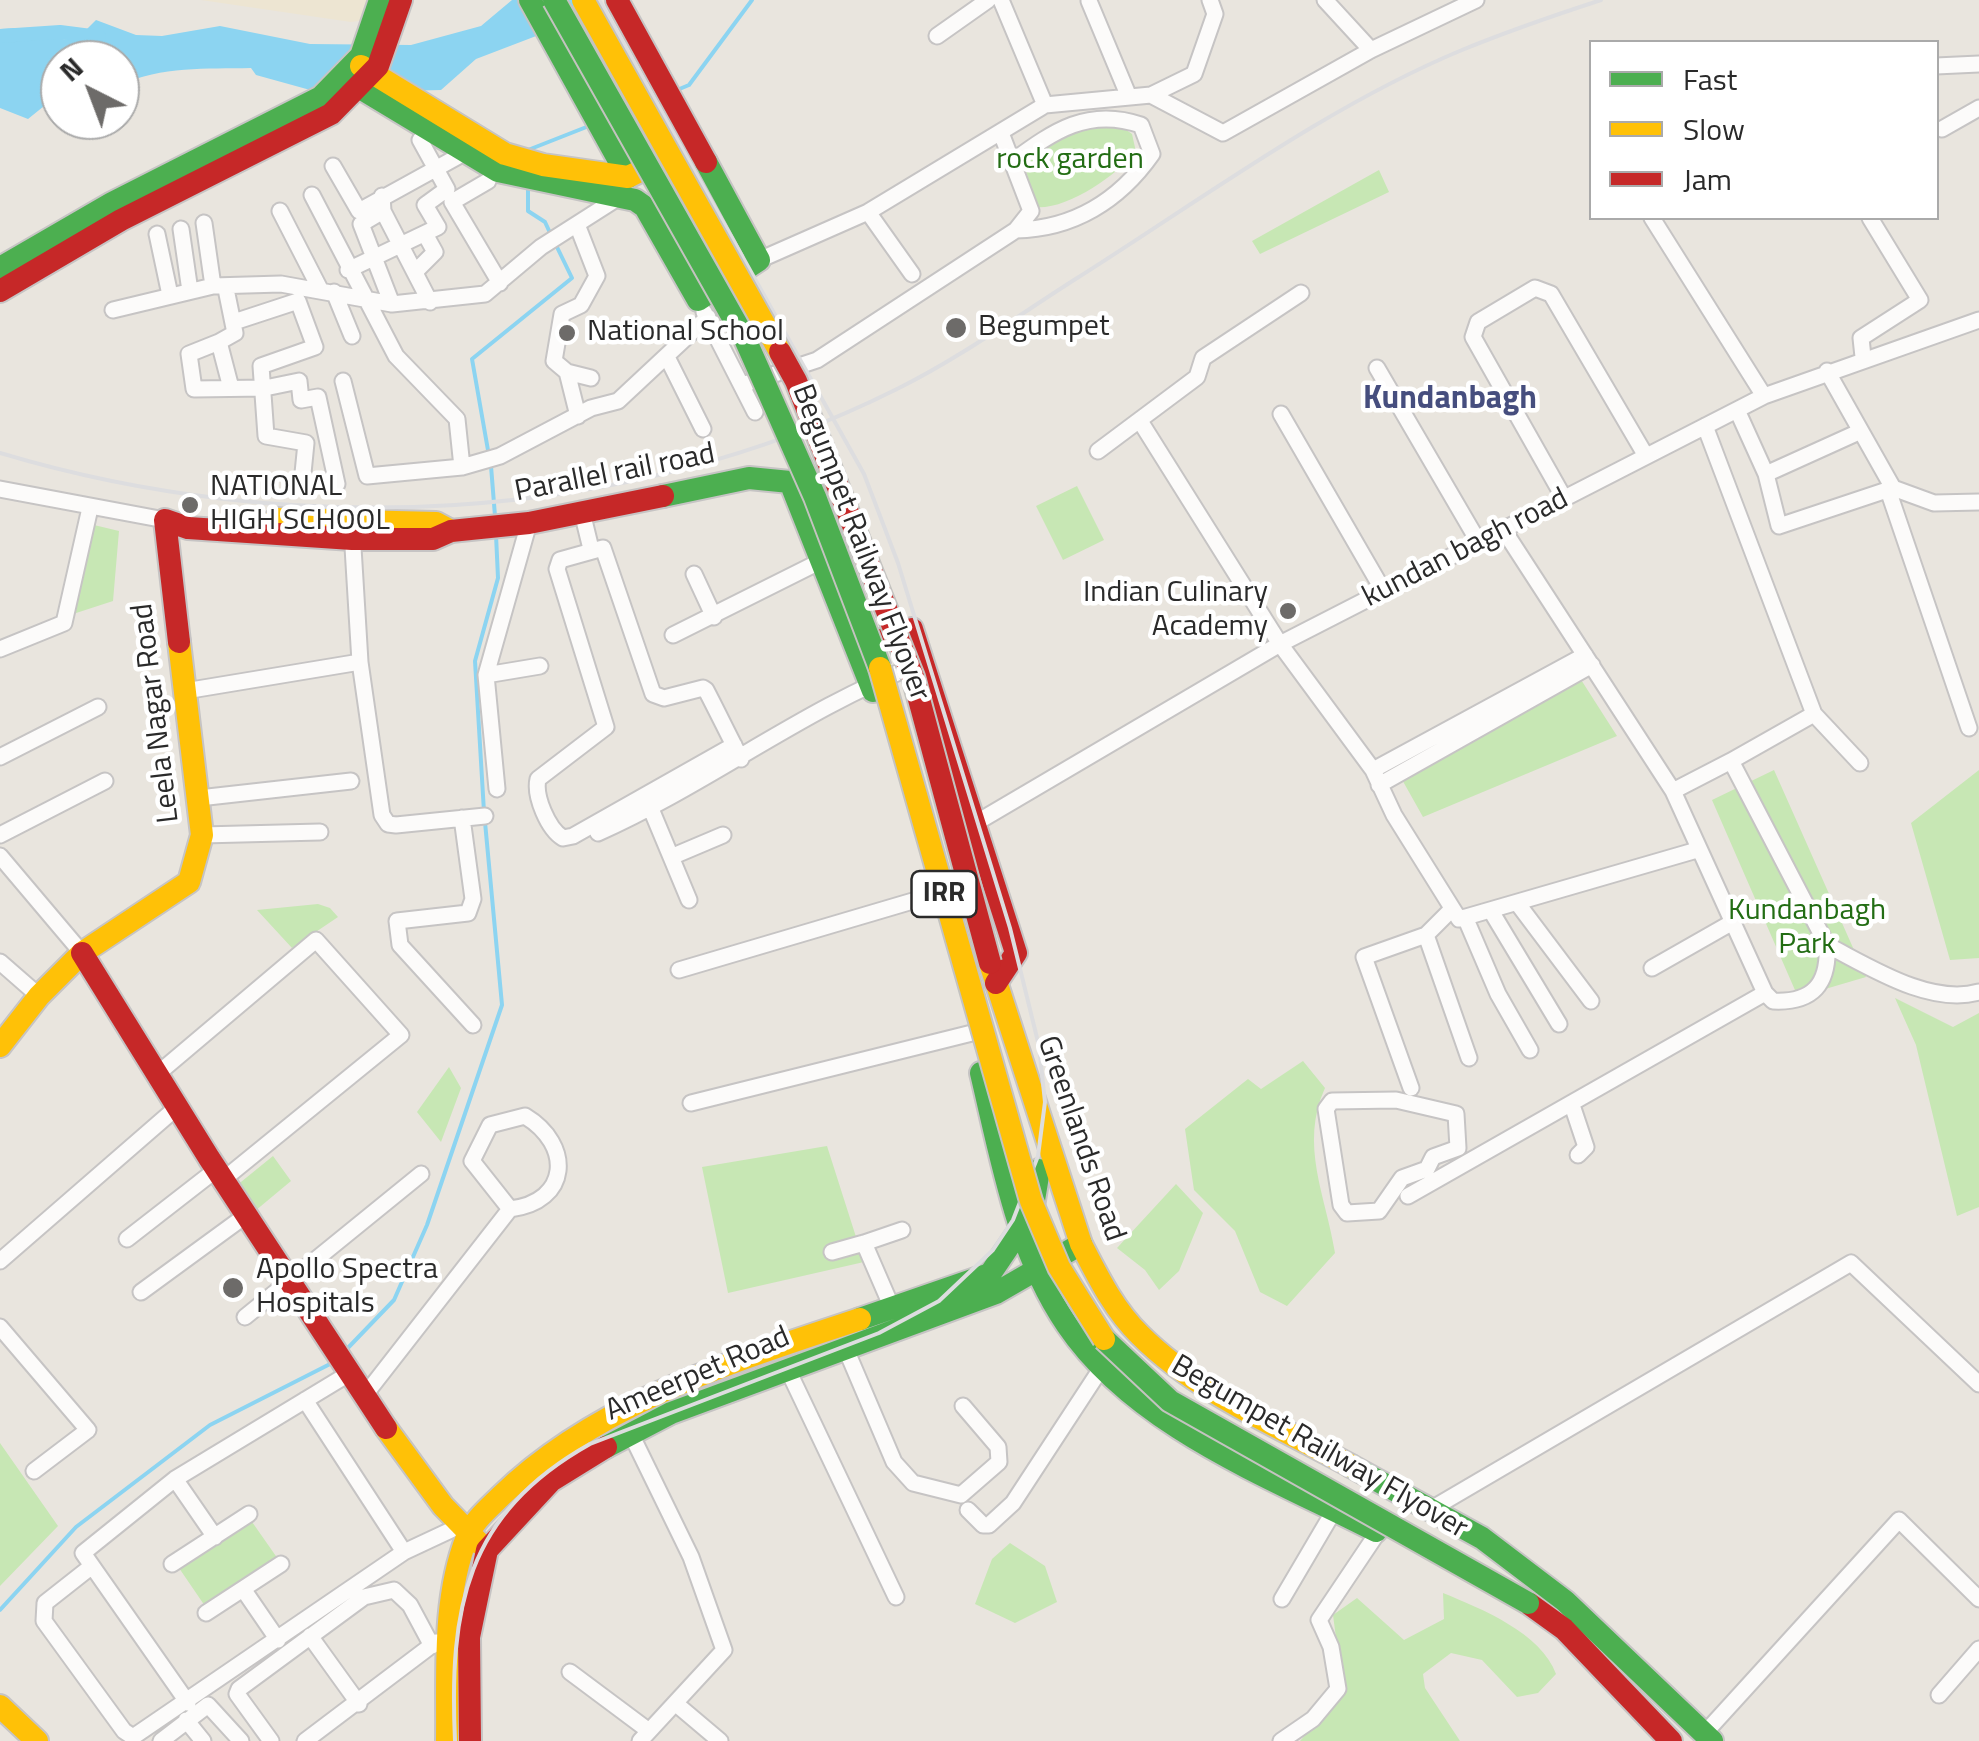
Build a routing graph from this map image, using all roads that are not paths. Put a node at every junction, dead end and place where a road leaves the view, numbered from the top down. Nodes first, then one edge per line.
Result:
1 (380, 0) edge
2 (401, 0) edge
3 (530, 0) edge
4 (554, 0) edge
5 (583, 0) edge
6 (616, 0) edge
7 (988, 0) edge
8 (1001, 0) edge
9 (1210, 0) edge
10 (1325, 0) edge
11 (1476, 0) edge
12 (1089, 1) edge
13 (1452, 5) edge
14 (937, 36) dead end
15 (1370, 50) junction
16 (1979, 64) edge
17 (1939, 66) edge
18 (357, 75) junction
19 (1150, 95) junction
20 (1129, 97) junction
21 (1045, 104) junction
22 (1979, 108) edge
23 (1942, 129) dead end
24 (691, 133) junction
25 (1001, 133) junction
26 (420, 140) dead end
27 (457, 157) dead end
28 (1013, 161) junction
29 (333, 166) dead end
30 (432, 169) junction
31 (488, 181) dead end
32 (626, 186) junction
33 (312, 195) dead end
34 (382, 203) junction
35 (280, 211) dead end
36 (868, 212) junction
37 (1653, 220) edge
38 (1871, 220) edge
39 (204, 223) dead end
40 (578, 227) junction
41 (181, 229) dead end
42 (1016, 230) junction
43 (157, 234) dead end
44 (426, 234) junction
45 (402, 246) junction
46 (374, 260) junction
47 (759, 260) junction
48 (348, 270) junction
49 (416, 272) junction
50 (912, 274) dead end
51 (3, 277) edge
52 (500, 282) junction
53 (219, 288) junction
54 (327, 290) junction
55 (190, 291) junction
56 (1300, 294) dead end
57 (170, 295) junction
58 (366, 299) junction
59 (430, 302) junction
60 (392, 304) junction
61 (703, 308) junction
62 (113, 310) dead end
63 (1979, 320) edge
64 (234, 322) junction
65 (352, 336) dead end
66 (220, 342) junction
67 (667, 357) junction
68 (1863, 358) junction
69 (1377, 368) dead end
70 (1827, 371) junction
71 (567, 372) junction
72 (591, 378) dead end
73 (343, 381) dead end
74 (742, 385) junction
75 (231, 388) junction
76 (265, 388) junction
77 (1764, 396) junction
78 (1737, 410) junction
79 (755, 412) dead end
80 (1280, 414) dead end
81 (578, 416) junction
82 (1140, 421) junction
83 (1705, 426) junction
84 (703, 429) dead end
85 (1861, 431) junction
86 (1098, 451) dead end
87 (1646, 456) junction
88 (470, 465) junction
89 (1766, 474) junction
90 (1890, 489) junction
91 (3, 490) edge
92 (815, 497) junction
93 (1564, 498) junction
94 (1979, 502) edge
95 (0, 508) edge
96 (90, 508) junction
97 (582, 512) junction
98 (171, 520) junction
99 (529, 523) junction
100 (1503, 529) junction
101 (352, 531) junction
102 (1478, 541) junction
103 (592, 549) junction
104 (823, 560) junction
105 (694, 574) dead end
106 (1384, 592) junction
107 (714, 617) junction
108 (673, 636) dead end
109 (1280, 644) junction
110 (0, 649) edge
111 (860, 649) junction
112 (1589, 660) junction
113 (360, 662) junction
114 (923, 662) junction
115 (540, 666) dead end
116 (486, 675) junction
117 (871, 682) junction
118 (185, 691) junction
119 (98, 707) dead end
120 (1814, 714) junction
121 (1970, 728) dead end
122 (737, 752) junction
123 (0, 758) edge
124 (1731, 761) junction
125 (1860, 763) dead end
126 (1376, 777) junction
127 (689, 779) junction
128 (352, 781) dead end
129 (105, 782) dead end
130 (497, 789) dead end
131 (1673, 791) junction
132 (199, 798) junction
133 (651, 809) junction
134 (484, 816) dead end
135 (462, 818) junction
136 (974, 824) junction
137 (320, 832) dead end
138 (598, 833) dead end
139 (0, 835) edge
140 (202, 835) junction
141 (722, 835) dead end
142 (1697, 850) junction
143 (0, 856) edge
144 (671, 857) junction
145 (933, 895) junction
146 (689, 900) dead end
147 (1518, 904) junction
148 (1491, 911) junction
149 (1459, 913) junction
150 (1732, 923) junction
151 (1426, 935) junction
152 (1827, 945) junction
153 (82, 953) junction
154 (0, 962) edge
155 (1652, 968) dead end
156 (680, 970) dead end
157 (993, 973) junction
158 (1979, 992) edge
159 (1765, 993) junction
160 (39, 996) junction
161 (1592, 1000) dead end
162 (1559, 1024) dead end
163 (473, 1025) dead end
164 (972, 1033) junction
165 (0, 1046) edge
166 (1530, 1050) dead end
167 (1470, 1058) dead end
168 (155, 1076) junction
169 (1411, 1088) dead end
170 (690, 1102) dead end
171 (1572, 1105) junction
172 (176, 1110) junction
173 (1578, 1155) dead end
174 (220, 1174) junction
175 (421, 1174) dead end
176 (1402, 1178) junction
177 (510, 1208) junction
178 (244, 1216) junction
179 (1022, 1226) junction
180 (902, 1230) dead end
181 (127, 1240) dead end
182 (864, 1242) junction
183 (1081, 1244) junction
184 (832, 1252) dead end
185 (0, 1262) edge
186 (1039, 1265) junction
187 (290, 1282) junction
188 (141, 1292) dead end
189 (893, 1310) junction
190 (245, 1317) dead end
191 (0, 1327) edge
192 (845, 1347) junction
193 (1102, 1367) junction
194 (787, 1368) junction
195 (347, 1375) junction
196 (1193, 1378) junction
197 (1979, 1384) edge
198 (365, 1395) junction
199 (305, 1400) junction
200 (963, 1406) dead end
201 (1168, 1418) junction
202 (630, 1432) junction
203 (34, 1471) dead end
204 (176, 1479) junction
205 (1335, 1509) junction
206 (968, 1510) dead end
207 (1428, 1510) junction
208 (249, 1514) dead end
209 (1378, 1532) junction
210 (215, 1536) junction
211 (468, 1540) junction
212 (404, 1552) junction
213 (172, 1564) dead end
214 (282, 1564) dead end
215 (92, 1566) junction
216 (243, 1589) junction
217 (896, 1597) dead end
218 (1979, 1599) edge
219 (1282, 1600) dead end
220 (206, 1613) dead end
221 (310, 1636) junction
222 (278, 1640) junction
223 (440, 1640) junction
224 (1574, 1644) junction
225 (1979, 1649) edge
226 (570, 1672) dead end
227 (1939, 1695) dead end
228 (188, 1703) junction
229 (675, 1703) junction
230 (358, 1704) junction
231 (0, 1706) edge
232 (186, 1720) junction
233 (645, 1736) edge
234 (1708, 1739) edge
235 (164, 1740) edge
236 (718, 1740) edge
237 (37, 1741) edge
238 (202, 1741) edge
239 (241, 1741) edge
240 (271, 1741) edge
241 (305, 1741) edge
242 (447, 1741) edge
243 (470, 1741) edge
244 (1281, 1741) edge
245 (1671, 1741) edge

1 - 18 main road
2 - 18 main road
3 - 32 main road
4 - 92 main road, Begumpet Railway Flyover / IRR, bridge
5 - 157 main road, Begumpet Railway Flyover / IRR, bridge
6 - 24 main road
7 - 14 street
8 - 21 street
9 - 19 street
10 - 15 street
11 - 13 street
12 - 20 street
13 - 15 street
15 - 19 street
16 - 17 street
18 - 32 main road
18 - 51 main road
19 - 20 street
20 - 21 street
21 - 25 street
22 - 23 street
24 - 32 main road
24 - 47 main road
25 - 28 street
25 - 36 street
26 - 30 street
27 - 30 street
28 - 42 street
28 - 42 street
29 - 34 street
30 - 34 street
30 - 44 street
31 - 52 street
32 - 40 street
32 - 61 main road
33 - 48 street
34 - 45 street
34 - 46 street
35 - 54 street
36 - 47 street
36 - 50 street
37 - 77 street
38 - 68 street
39 - 53 street
40 - 52 street
40 - 71 street
41 - 55 street
42 - 74 street
43 - 57 street
44 - 45 street
44 - 49 street
45 - 46 street
45 - 49 street
46 - 48 street
46 - 60 street
47 - 61 main road
48 - 58 street
49 - 59 street
52 - 59 street
53 - 54 street
53 - 55 street
53 - 64 street
54 - 58 street
54 - 65 street
55 - 57 street
56 - 82 street
57 - 62 street
58 - 60 street
58 - 88 street
59 - 60 street
61 - 67 street
61 - 74 street
63 - 68 street, kundan bagh road
64 - 66 street
64 - 76 street
66 - 75 street
66 - 75 street
67 - 81 street
67 - 84 street
68 - 70 street, kundan bagh road
69 - 102 street
70 - 77 street, kundan bagh road
70 - 85 street
71 - 72 street
71 - 81 street
73 - 88 street
74 - 79 street
75 - 76 street
76 - 76 street
77 - 78 street, kundan bagh road
78 - 83 street, kundan bagh road
78 - 89 street
80 - 106 street
81 - 88 street
82 - 86 street
82 - 109 street
83 - 87 street, kundan bagh road
83 - 120 street
85 - 89 street
85 - 90 street
87 - 93 street, kundan bagh road
87 - 93 street
89 - 90 street
90 - 94 street
90 - 121 street
91 - 95 street
91 - 96 street, Parallel rail road
92 - 179 main road, IRR, bridge
92 - 224 main road, Begumpet Railway Flyover / IRR, bridge
93 - 100 street, kundan bagh road
96 - 98 street, Parallel rail road
96 - 110 street
97 - 99 main road, Parallel rail road
97 - 103 street
97 - 104 main road, Parallel rail road
98 - 101 main road, Parallel rail road
98 - 118 main road, Leela Nagar Road
99 - 101 main road, Parallel rail road
99 - 116 street
100 - 102 street, kundan bagh road
100 - 112 street
101 - 113 street
102 - 106 street, kundan bagh road
103 - 122 street
103 - 127 street
104 - 107 street
104 - 111 main road
105 - 107 street
106 - 109 street, kundan bagh road
107 - 108 street
109 - 126 street
109 - 136 street, kundan bagh road
111 - 114 main road
111 - 117 main road
112 - 126 street
112 - 131 street
113 - 118 street
113 - 135 street
114 - 117 street
114 - 136 main road
115 - 116 street
116 - 130 street
117 - 122 street
117 - 145 main road
118 - 132 main road, Leela Nagar Road
119 - 123 street
120 - 124 street
120 - 125 street
122 - 127 street
124 - 131 street
124 - 152 street
126 - 149 street
127 - 133 street
128 - 132 street
129 - 139 street
131 - 142 street
132 - 140 main road, Leela Nagar Road
133 - 138 street
133 - 144 street
134 - 135 street
135 - 163 street
136 - 157 main road
137 - 140 street
140 - 153 main road, Leela Nagar Road
141 - 144 street
142 - 147 street
142 - 150 street
143 - 153 street
144 - 146 street
145 - 156 street
145 - 164 main road
147 - 148 street
147 - 161 street
148 - 149 street
148 - 162 street
149 - 151 street
149 - 166 street
150 - 155 street
150 - 159 street
151 - 167 street
151 - 169 street
152 - 158 street
152 - 159 street
153 - 160 main road, Leela Nagar Road
153 - 168 main road
154 - 160 street
157 - 183 main road, Greenlands Road / IRR
159 - 171 street
160 - 165 main road, Leela Nagar Road
164 - 170 street
164 - 179 main road
168 - 172 main road
168 - 174 street
171 - 173 street
171 - 176 street
172 - 174 main road
172 - 185 street
174 - 178 main road
174 - 181 street
175 - 187 street
176 - 176 street
177 - 177 street
177 - 198 street
178 - 187 main road
178 - 188 street
179 - 186 main road
179 - 189 main road, Ameerpet Road
180 - 182 street
182 - 184 street
182 - 189 street
183 - 186 main road, Ameerpet Road
183 - 196 main road, Greenlands Road / IRR
186 - 192 main road, Ameerpet Road
186 - 193 main road, IRR
187 - 190 street
187 - 195 main road
189 - 211 main road, Ameerpet Road
191 - 203 street
192 - 194 main road, Ameerpet Road
192 - 200 street
193 - 201 main road, IRR
193 - 206 street
194 - 202 main road, Ameerpet Road
194 - 217 street
195 - 198 main road
195 - 199 street
195 - 211 street
196 - 201 main road
196 - 207 main road, Greenlands Road / IRR
197 - 207 street
198 - 211 main road
199 - 204 street
199 - 212 street
201 - 205 main road, IRR
202 - 211 main road, Ameerpet Road
202 - 229 street
204 - 210 street
204 - 215 street
205 - 209 main road, IRR
205 - 219 street
207 - 234 main road, Greenlands Road / IRR
208 - 210 street
209 - 224 main road, IRR
209 - 244 street
210 - 213 street
211 - 212 street
211 - 223 main road, Ameerpet Road
211 - 243 main road, Ameerpet Road
212 - 222 street
214 - 216 street
215 - 228 street
215 - 228 street
216 - 220 street
216 - 222 street
218 - 234 street
221 - 223 street
221 - 230 street
221 - 240 street
222 - 228 street
223 - 230 street
223 - 242 main road, Ameerpet Road
224 - 245 main road, IRR
225 - 227 street
226 - 233 street
229 - 233 street
229 - 236 street
230 - 241 street
231 - 237 main road
232 - 235 street
232 - 238 street
232 - 239 street

